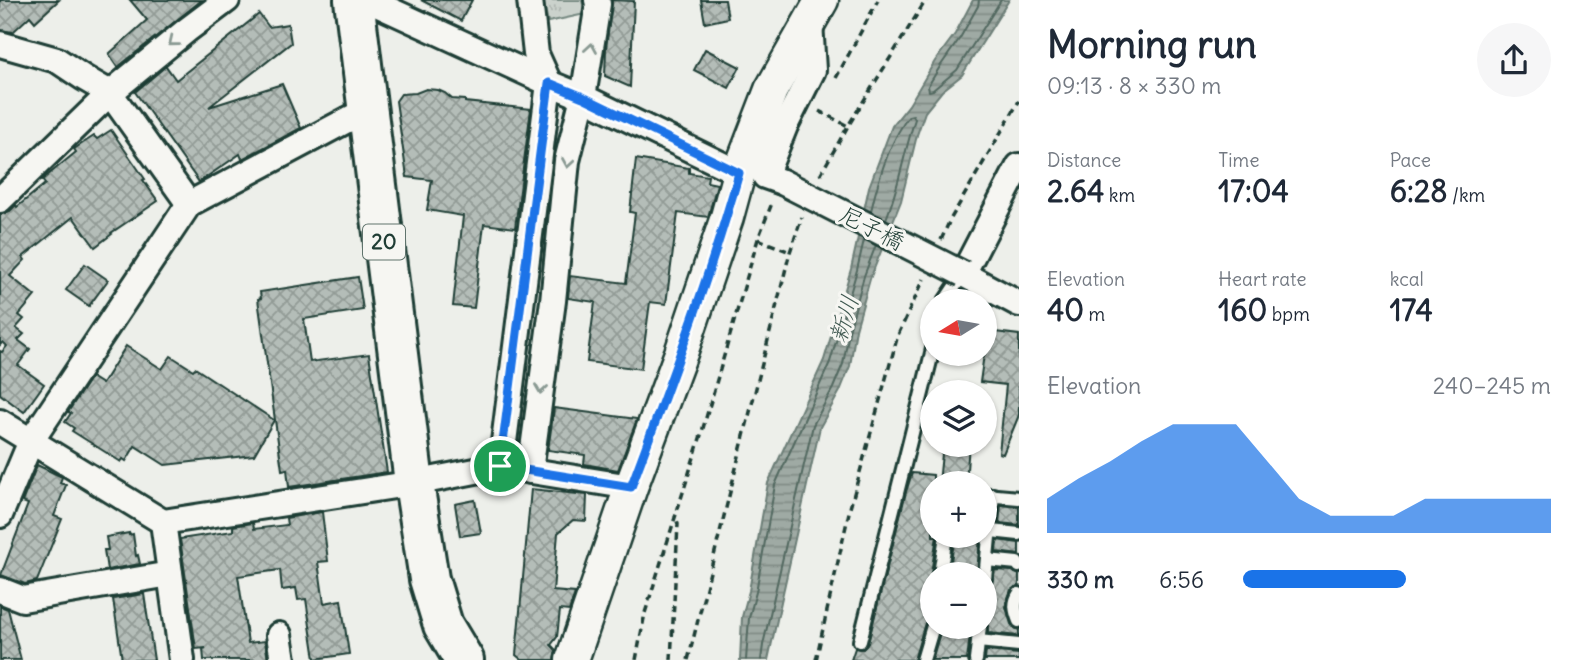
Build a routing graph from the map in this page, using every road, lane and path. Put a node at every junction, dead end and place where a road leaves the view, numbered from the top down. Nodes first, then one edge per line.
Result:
1 (227, 0) edge
2 (354, 0) edge
3 (368, 0) edge
4 (530, 0) edge
5 (597, 0) edge
6 (878, 0) edge
7 (926, 0) edge
8 (816, 11) edge
9 (0, 44) edge
10 (836, 78) dead end
11 (549, 83) junction
12 (110, 93) junction
13 (583, 97) junction
14 (1019, 101) edge
15 (368, 109) junction
16 (818, 111) dead end
17 (848, 126) junction
18 (1019, 166) edge
19 (739, 173) junction
20 (819, 177) dead end
21 (782, 182) junction
22 (0, 200) edge
23 (189, 204) junction
24 (804, 213) dead end
25 (758, 239) junction
26 (940, 243) dead end
27 (790, 252) junction
28 (963, 274) junction
29 (924, 278) dead end
30 (953, 289) edge
31 (1019, 304) edge
32 (929, 366) edge
33 (0, 422) edge
34 (31, 441) junction
35 (500, 466) junction
36 (530, 471) junction
37 (414, 483) junction
38 (631, 487) junction
39 (997, 496) edge
40 (1019, 498) edge
41 (0, 515) edge
42 (675, 515) junction
43 (163, 522) junction
44 (997, 532) edge
45 (1019, 534) edge
46 (989, 548) edge
47 (988, 560) joint
48 (1019, 566) edge
49 (170, 574) junction
50 (0, 590) edge
51 (1019, 594) edge
52 (1019, 621) edge
53 (279, 635) dead end
54 (929, 639) edge
55 (860, 641) dead end
56 (978, 641) joint
57 (1019, 645) edge
58 (182, 660) edge
59 (283, 660) edge
60 (464, 660) edge
61 (572, 660) edge
62 (636, 660) edge
63 (671, 660) edge
64 (688, 660) edge
65 (816, 660) edge
66 (923, 660) edge
67 (976, 660) edge

1 -> 12 street
2 - 15 main road, 20
3 - 11 street
4 - 11 street
13 -> 5 street
6 - 10 path
7 - 17 path
8 - 19 street
8 - 21 street
9 - 12 street
11 - 13 street
11 - 35 street
12 - 22 street
12 - 23 street
13 - 19 street
13 -> 36 street
14 - 26 path
15 - 23 street
15 - 37 main road, 20
16 - 17 path
17 - 20 path
18 - 28 street
19 - 38 street
21 - 25 path
21 - 28 street, 尼子橋, bridge
23 - 34 street
24 - 27 path
25 - 27 path
25 - 42 path
27 - 64 path
28 - 30 lane
28 - 31 street, 尼子橋
29 - 65 path
32 - 55 lane
33 - 34 street
34 - 41 street
34 - 43 street
35 - 36 street
35 - 37 street
36 - 38 street
37 - 43 street
37 - 60 main road, 20
38 - 61 street
39 - 40 lane
42 - 62 path
42 - 63 path
43 - 49 street
44 - 45 lane
46 - 47 lane
47 - 48 lane
49 - 50 street
49 - 58 street
51 - 52 lane
53 - 59 street
54 - 66 lane
56 - 57 lane
56 - 67 lane

